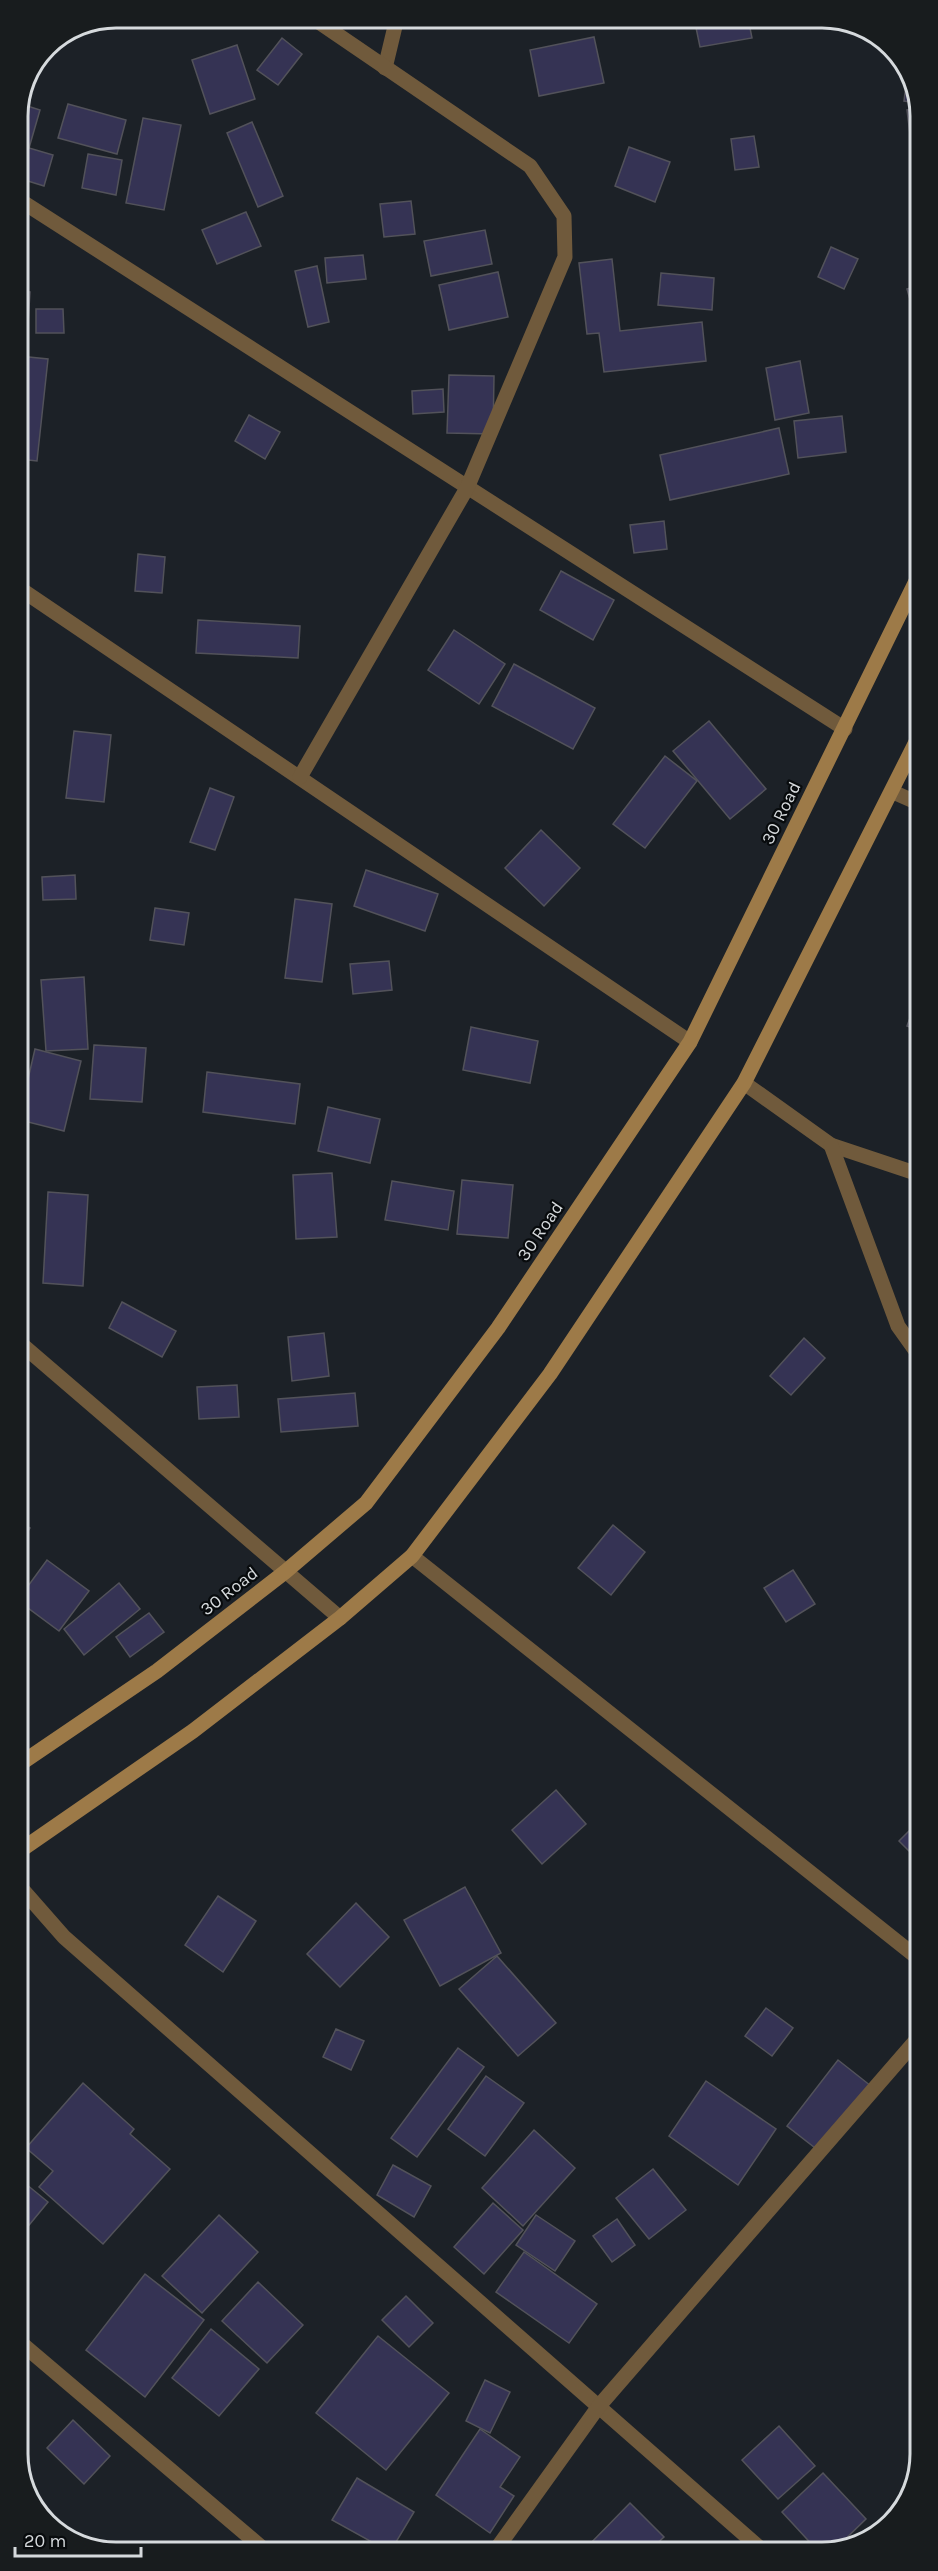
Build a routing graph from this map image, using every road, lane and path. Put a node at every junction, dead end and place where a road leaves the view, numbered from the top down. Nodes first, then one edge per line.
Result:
1 (329, 29) edge
2 (394, 29) edge
3 (385, 68) junction
4 (29, 206) edge
5 (467, 488) junction
6 (910, 594) edge
7 (29, 595) edge
8 (845, 729) junction
9 (910, 757) edge
10 (300, 777) junction
11 (893, 792) junction
12 (910, 799) edge
13 (690, 1042) junction
14 (744, 1083) junction
15 (831, 1145) junction
16 (910, 1171) edge
17 (910, 1343) edge
18 (29, 1351) edge
19 (412, 1556) junction
20 (285, 1572) junction
21 (340, 1618) junction
22 (29, 1758) edge
23 (29, 1844) edge
24 (29, 1897) edge
25 (910, 1952) edge
26 (910, 2047) edge
27 (29, 2350) edge
28 (599, 2406) junction
29 (255, 2542) edge
30 (501, 2542) edge
31 (753, 2542) edge

1 - 3 street
2 - 3 street
3 - 5 street
4 - 5 street
5 - 8 street
5 - 10 street
6 - 8 main road, 30 Road
7 - 10 street
8 - 13 main road, 30 Road
9 - 11 main road
10 - 13 street
11 - 12 street
11 - 14 main road
13 - 20 main road, 30 Road
14 - 15 street
14 - 19 main road
15 - 16 street
15 - 17 street
18 - 20 street
19 - 21 main road
19 - 25 street
20 - 21 street
20 - 22 main road, 30 Road
21 - 23 main road
24 - 28 street
26 - 28 street
27 - 29 street
28 - 30 street
28 - 31 street

